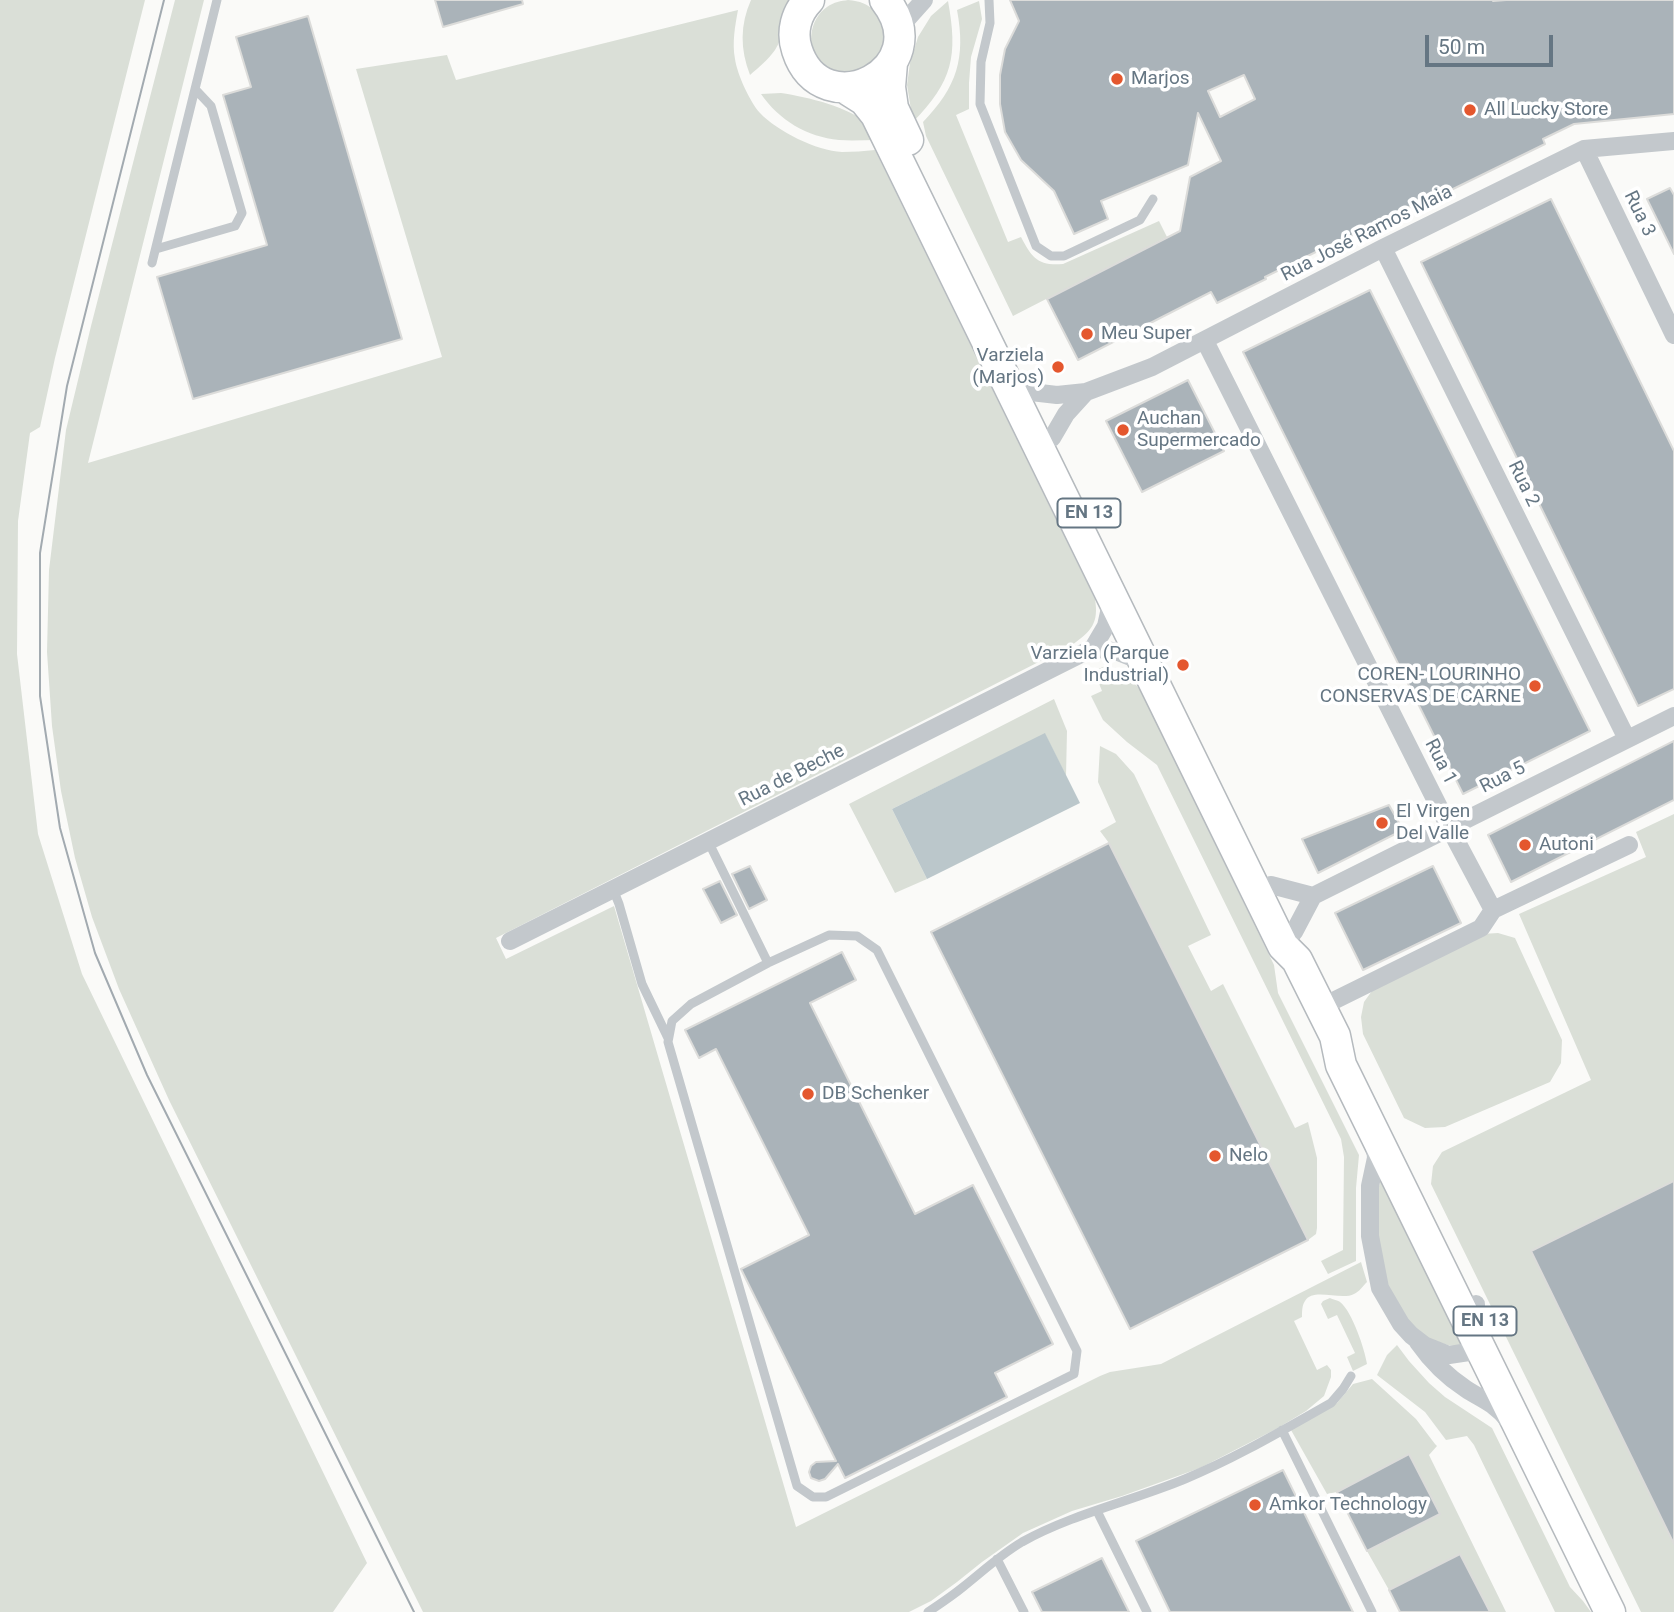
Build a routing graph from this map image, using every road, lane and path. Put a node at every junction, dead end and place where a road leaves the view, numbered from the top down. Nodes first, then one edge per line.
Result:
1 (217, 0) edge
2 (886, 0) edge
3 (924, 0) edge
4 (989, 0) edge
5 (805, 2) edge
6 (899, 28) junction
7 (891, 63) junction
8 (845, 88) junction
9 (195, 89) junction
10 (1674, 141) edge
11 (1584, 149) junction
12 (1153, 198) dead end
13 (1383, 248) junction
14 (156, 249) junction
15 (152, 262) dead end
16 (953, 271) junction
17 (1674, 335) edge
18 (1205, 341) junction
19 (1031, 392) junction
20 (1086, 392) junction
21 (1052, 438) junction
22 (1112, 599) junction
23 (1093, 648) junction
24 (1143, 662) junction
25 (1674, 716) edge
26 (1626, 739) junction
27 (1450, 829) junction
28 (708, 841) junction
29 (1629, 845) dead end
30 (1271, 885) junction
31 (613, 889) junction
32 (1312, 896) junction
33 (1493, 911) junction
34 (510, 941) dead end
35 (1296, 946) junction
36 (768, 963) junction
37 (1321, 1007) junction
38 (1335, 1036) junction
39 (669, 1038) junction
40 (1373, 1131) junction
41 (1476, 1304) junction
42 (1416, 1339) junction
43 (1476, 1339) junction
44 (1351, 1376) dead end
45 (1282, 1430) junction
46 (1524, 1436) junction
47 (1097, 1511) junction
48 (997, 1559) junction
49 (928, 1612) edge
50 (1024, 1612) edge
51 (1147, 1612) edge
52 (1372, 1612) edge
53 (1610, 1612) edge
54 (1628, 1612) edge

1 - 9 lane
2 - 6 main road
3 - 6 street
4 - 12 lane
5 - 8 main road, EN 13
6 - 7 main road, EN 13
7 - 8 main road
7 - 19 main road, EN 13
8 - 16 main road, EN 13
9 - 14 lane
9 - 14 lane
10 - 11 street, Rua José Ramos Maia
11 - 13 street, Rua José Ramos Maia
11 - 17 street, Rua 3
13 - 18 street, Rua José Ramos Maia
13 - 26 street, Rua 2
14 - 15 lane
16 - 19 main road
16 - 22 main road, EN 13
18 - 20 street, Rua José Ramos Maia
18 - 27 street, Rua 1
19 - 20 street, Rua José Ramos Maia
19 - 21 main road, EN 13
20 - 21 street, Rua José Ramos Maia
21 - 30 main road, EN 13
22 - 23 street
22 - 24 main road, EN 13
23 - 24 street
23 - 28 street, Rua de Beche
24 - 35 main road, EN 13
25 - 26 street, Rua 5
26 - 27 street, Rua 5
27 - 32 street, Rua 5
27 - 33 street, Rua 1
28 - 31 street, Rua de Beche
28 - 36 lane
29 - 33 street
30 - 32 street
30 - 35 main road, EN 13
31 - 34 street, Rua de Beche
31 - 39 lane
32 - 35 street
33 - 37 street
35 - 37 main road, EN 13
36 - 39 lane
36 - 39 lane
37 - 38 main road, EN 13
38 - 40 main road, EN 13
38 - 41 main road, EN 13
40 - 42 street
40 - 43 main road, EN 13
41 - 43 street
41 - 54 main road, EN 13
42 - 43 street
42 - 46 street
43 - 46 main road, EN 13
44 - 45 lane
45 - 47 lane
45 - 52 lane
46 - 53 main road, EN 13
47 - 48 lane
47 - 51 lane
48 - 49 lane
48 - 50 lane

